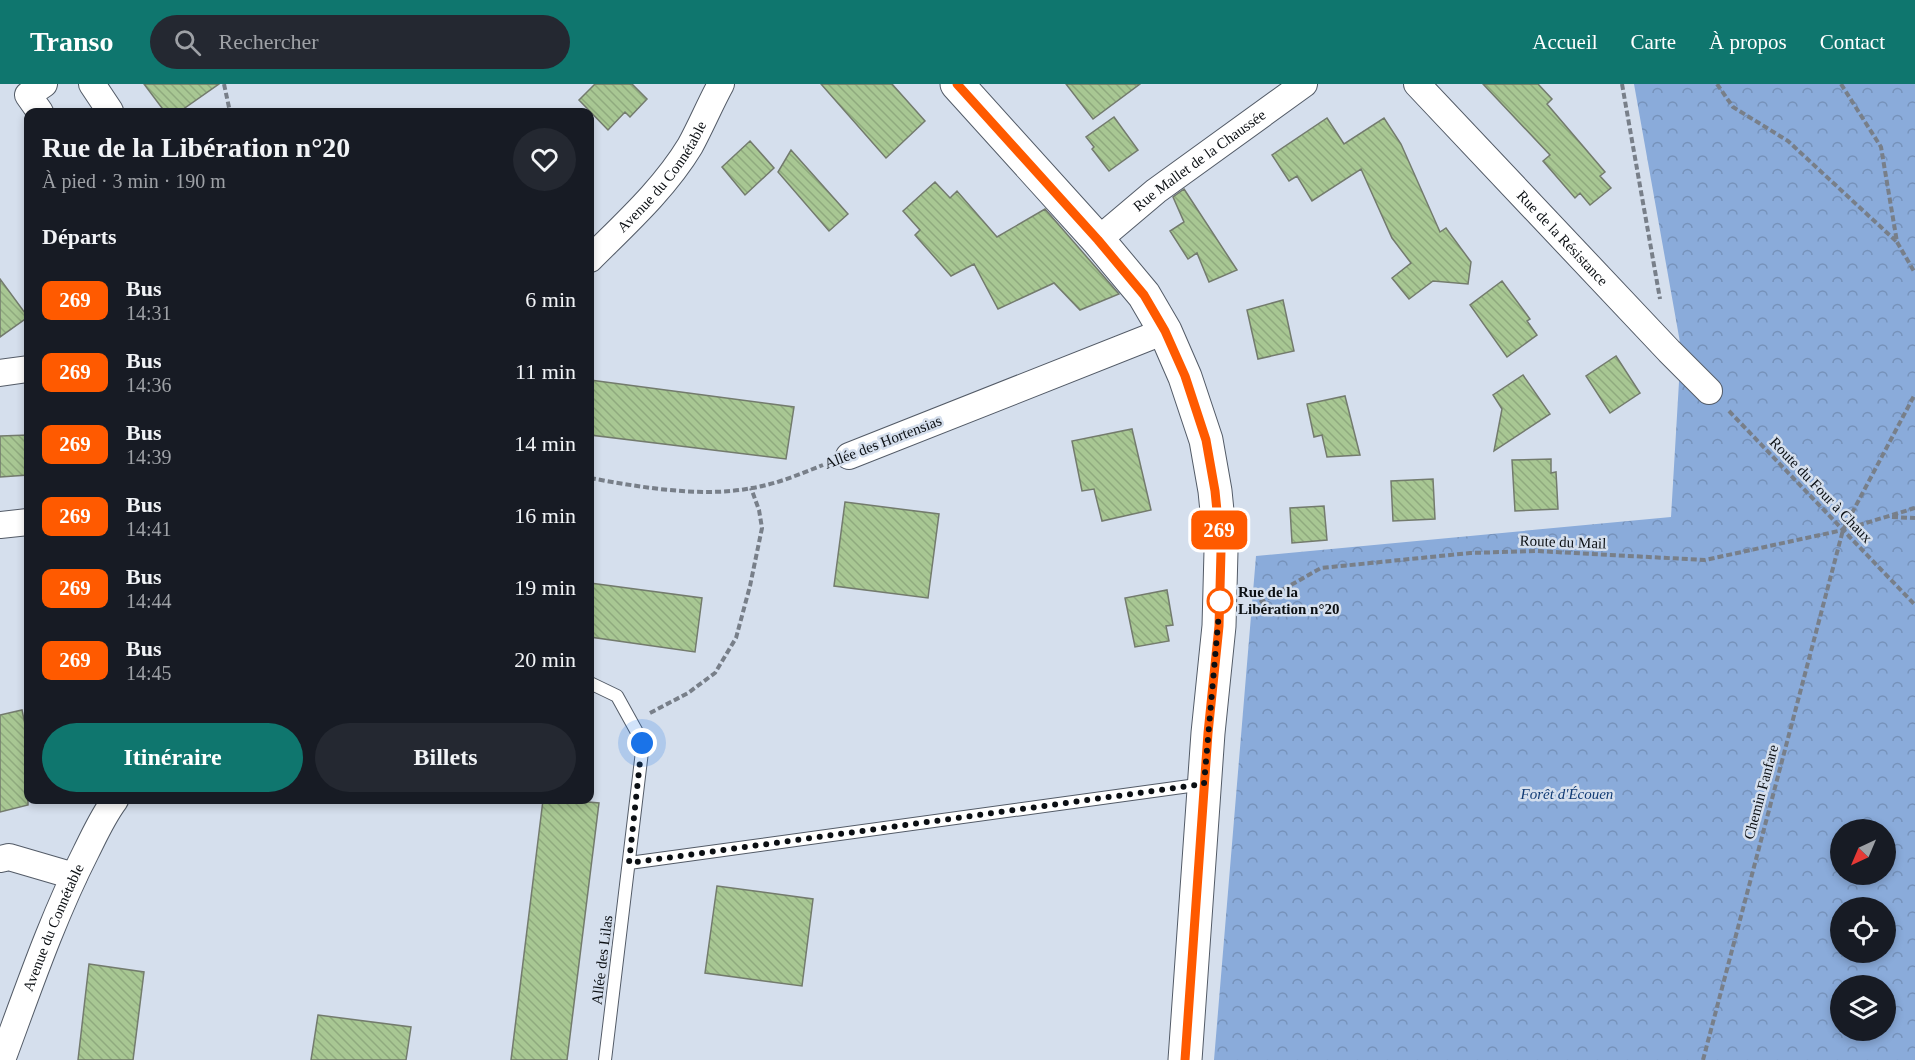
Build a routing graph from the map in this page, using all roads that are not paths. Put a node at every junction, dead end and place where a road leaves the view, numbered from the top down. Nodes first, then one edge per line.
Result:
1 (44, 84) edge
2 (92, 84) edge
3 (721, 84) edge
4 (957, 84) edge
5 (1304, 84) edge
6 (1417, 84) edge
7 (37, 108) edge
8 (108, 108) edge
9 (1098, 240) junction
10 (594, 255) edge
11 (1165, 331) junction
12 (24, 369) edge
13 (0, 372) edge
14 (1709, 391) road end
15 (849, 456) road end
16 (24, 522) edge
17 (0, 525) edge
18 (594, 685) edge
19 (1204, 784) junction
20 (112, 804) edge
21 (0, 859) edge
22 (629, 863) junction
23 (74, 876) junction
24 (2, 1060) edge
25 (605, 1060) edge
26 (1185, 1060) edge

1 - 7 street
2 - 8 street
3 - 10 street, Avenue du Connétable
4 - 9 main road
5 - 9 street, Rue Mallet de la Chaussée
6 - 14 street, Rue de la Résistance
9 - 11 main road
11 - 15 street, Allée des Hortensias
11 - 19 main road
12 - 13 street
16 - 17 street
18 - 22 lane, Allée des Lilas
19 - 22 lane
19 - 26 main road
20 - 23 street, Avenue du Connétable
21 - 23 street
22 - 25 lane, Allée des Lilas
23 - 24 street, Avenue du Connétable

